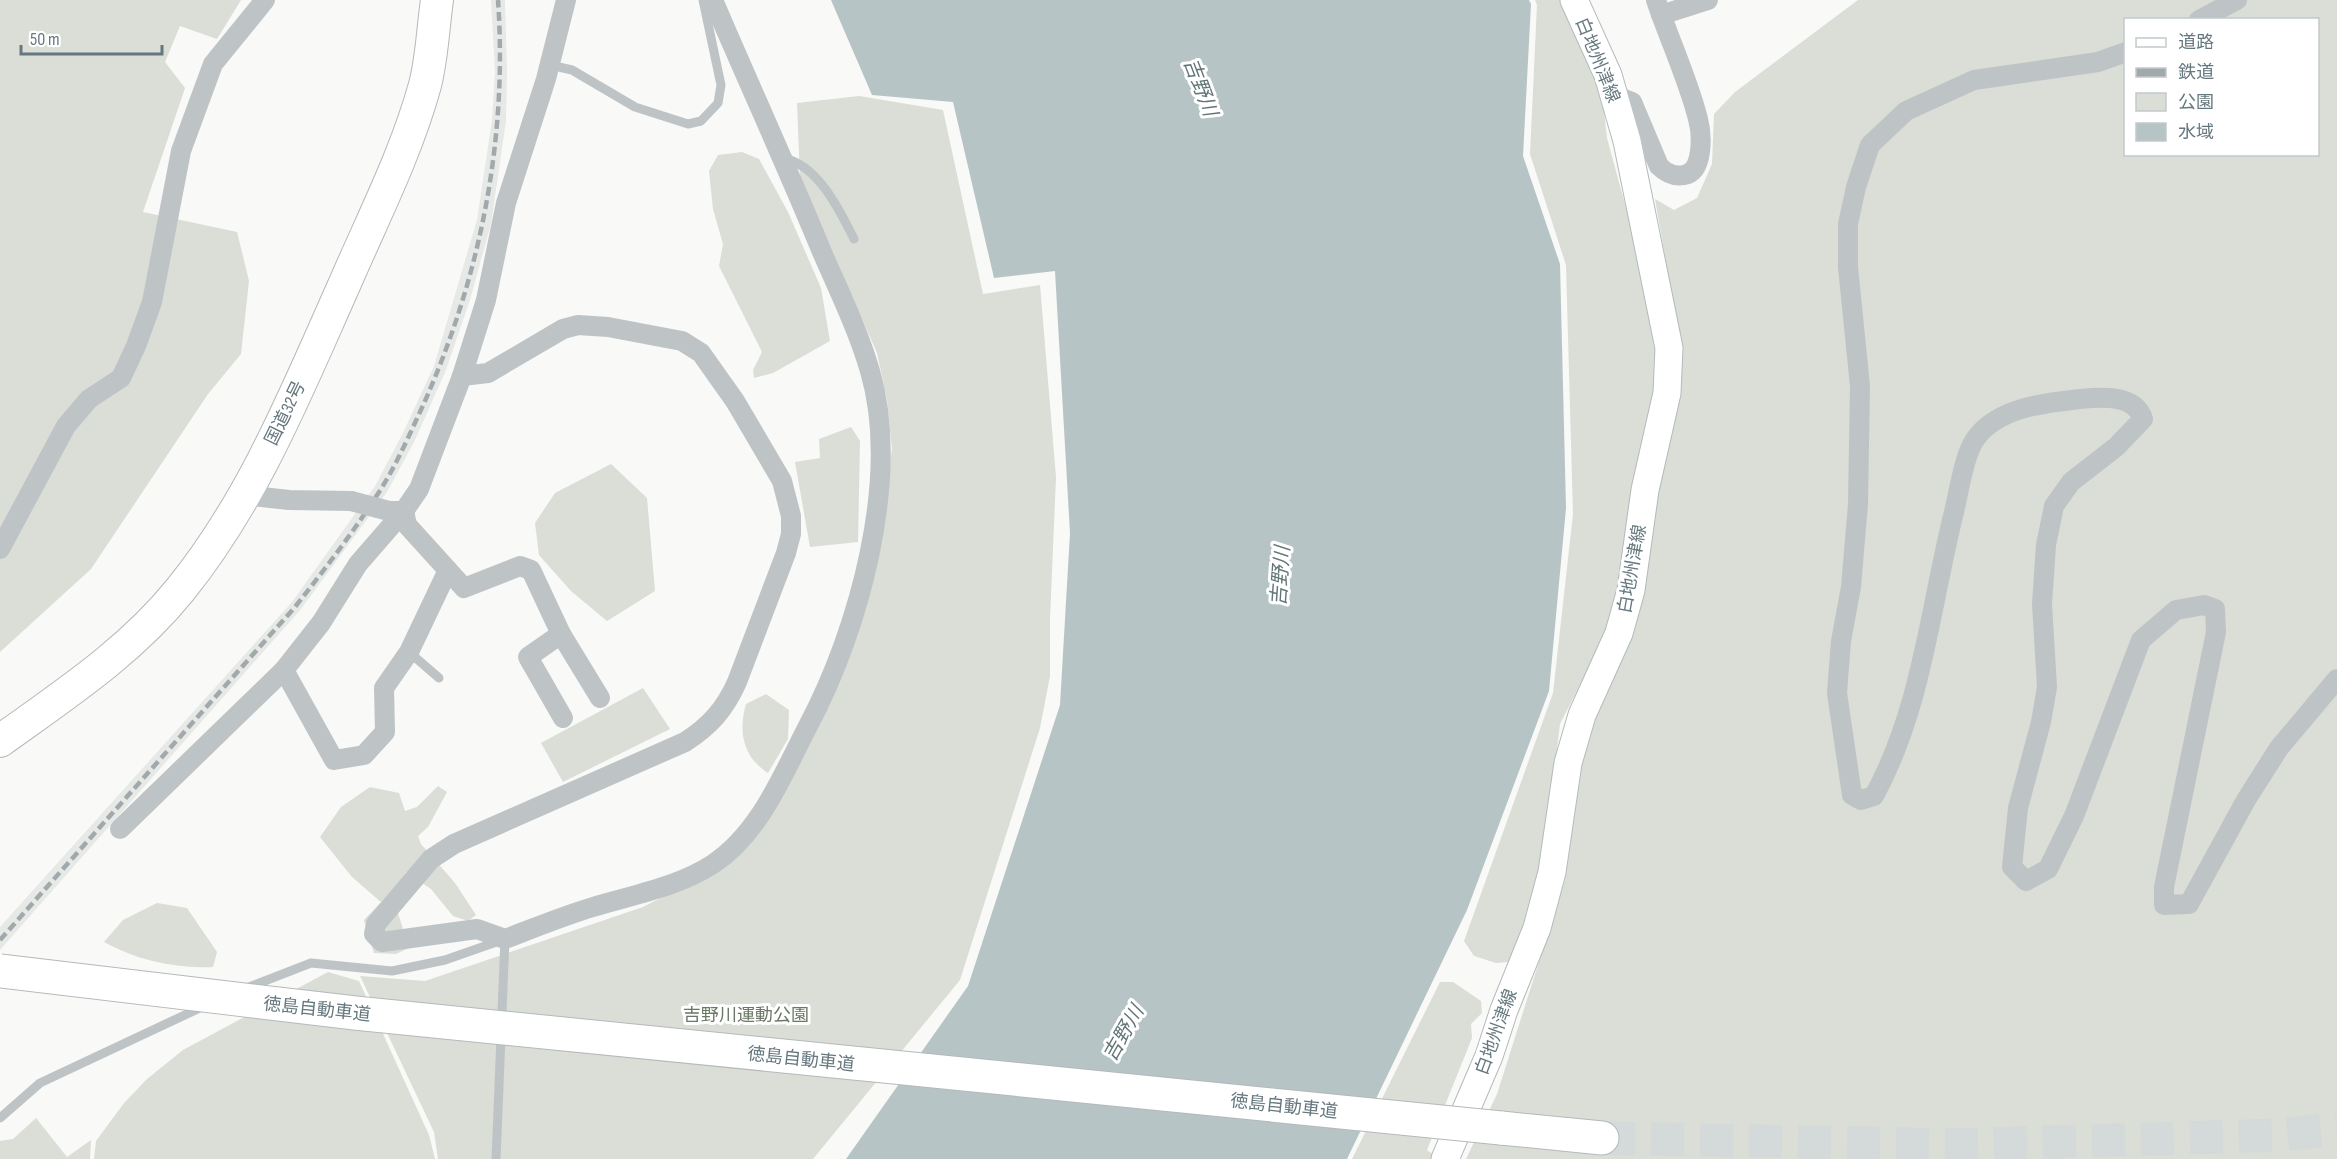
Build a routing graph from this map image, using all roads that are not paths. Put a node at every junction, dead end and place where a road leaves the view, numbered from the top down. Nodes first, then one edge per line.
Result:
1 (265, 0) edge
2 (437, 0) edge
3 (566, 0) edge
4 (703, 0) edge
5 (714, 0) edge
6 (1574, 0) edge
7 (1708, 0) edge
8 (2237, 0) edge
9 (1658, 7) edge
10 (2203, 18) edge
11 (2124, 53) edge
12 (550, 65) junction
13 (1614, 95) junction
14 (783, 158) junction
15 (854, 238) dead end
16 (462, 376) junction
17 (244, 495) junction
18 (396, 511) junction
19 (0, 549) edge
20 (448, 570) junction
21 (561, 634) junction
22 (409, 652) junction
23 (285, 670) junction
24 (439, 678) dead end
25 (2337, 679) edge
26 (600, 698) dead end
27 (563, 718) dead end
28 (0, 741) edge
29 (120, 829) dead end
30 (505, 939) junction
31 (0, 971) edge
32 (0, 1118) edge
33 (1602, 1138) tunnel mouth
34 (496, 1159) edge
35 (1445, 1159) edge

1 - 19 street
2 - 17 highway, 国道32号
3 - 12 street
4 - 12 lane
5 - 14 street
6 - 13 main road, 白地州津線
7 - 9 street
8 - 10 street
9 - 13 street
11 - 25 street
12 - 16 street
13 - 35 main road, 白地州津線
14 - 15 lane
14 - 30 street
16 - 18 street
16 - 30 street
17 - 18 street, bridge
17 - 28 highway, 国道32号
18 - 20 street
18 - 23 street
20 - 21 street
20 - 22 street
21 - 26 street
21 - 27 street
22 - 23 street
22 - 24 lane
23 - 29 street
30 - 32 lane
30 - 34 lane
31 - 33 highway, 徳島自動車道, bridge

